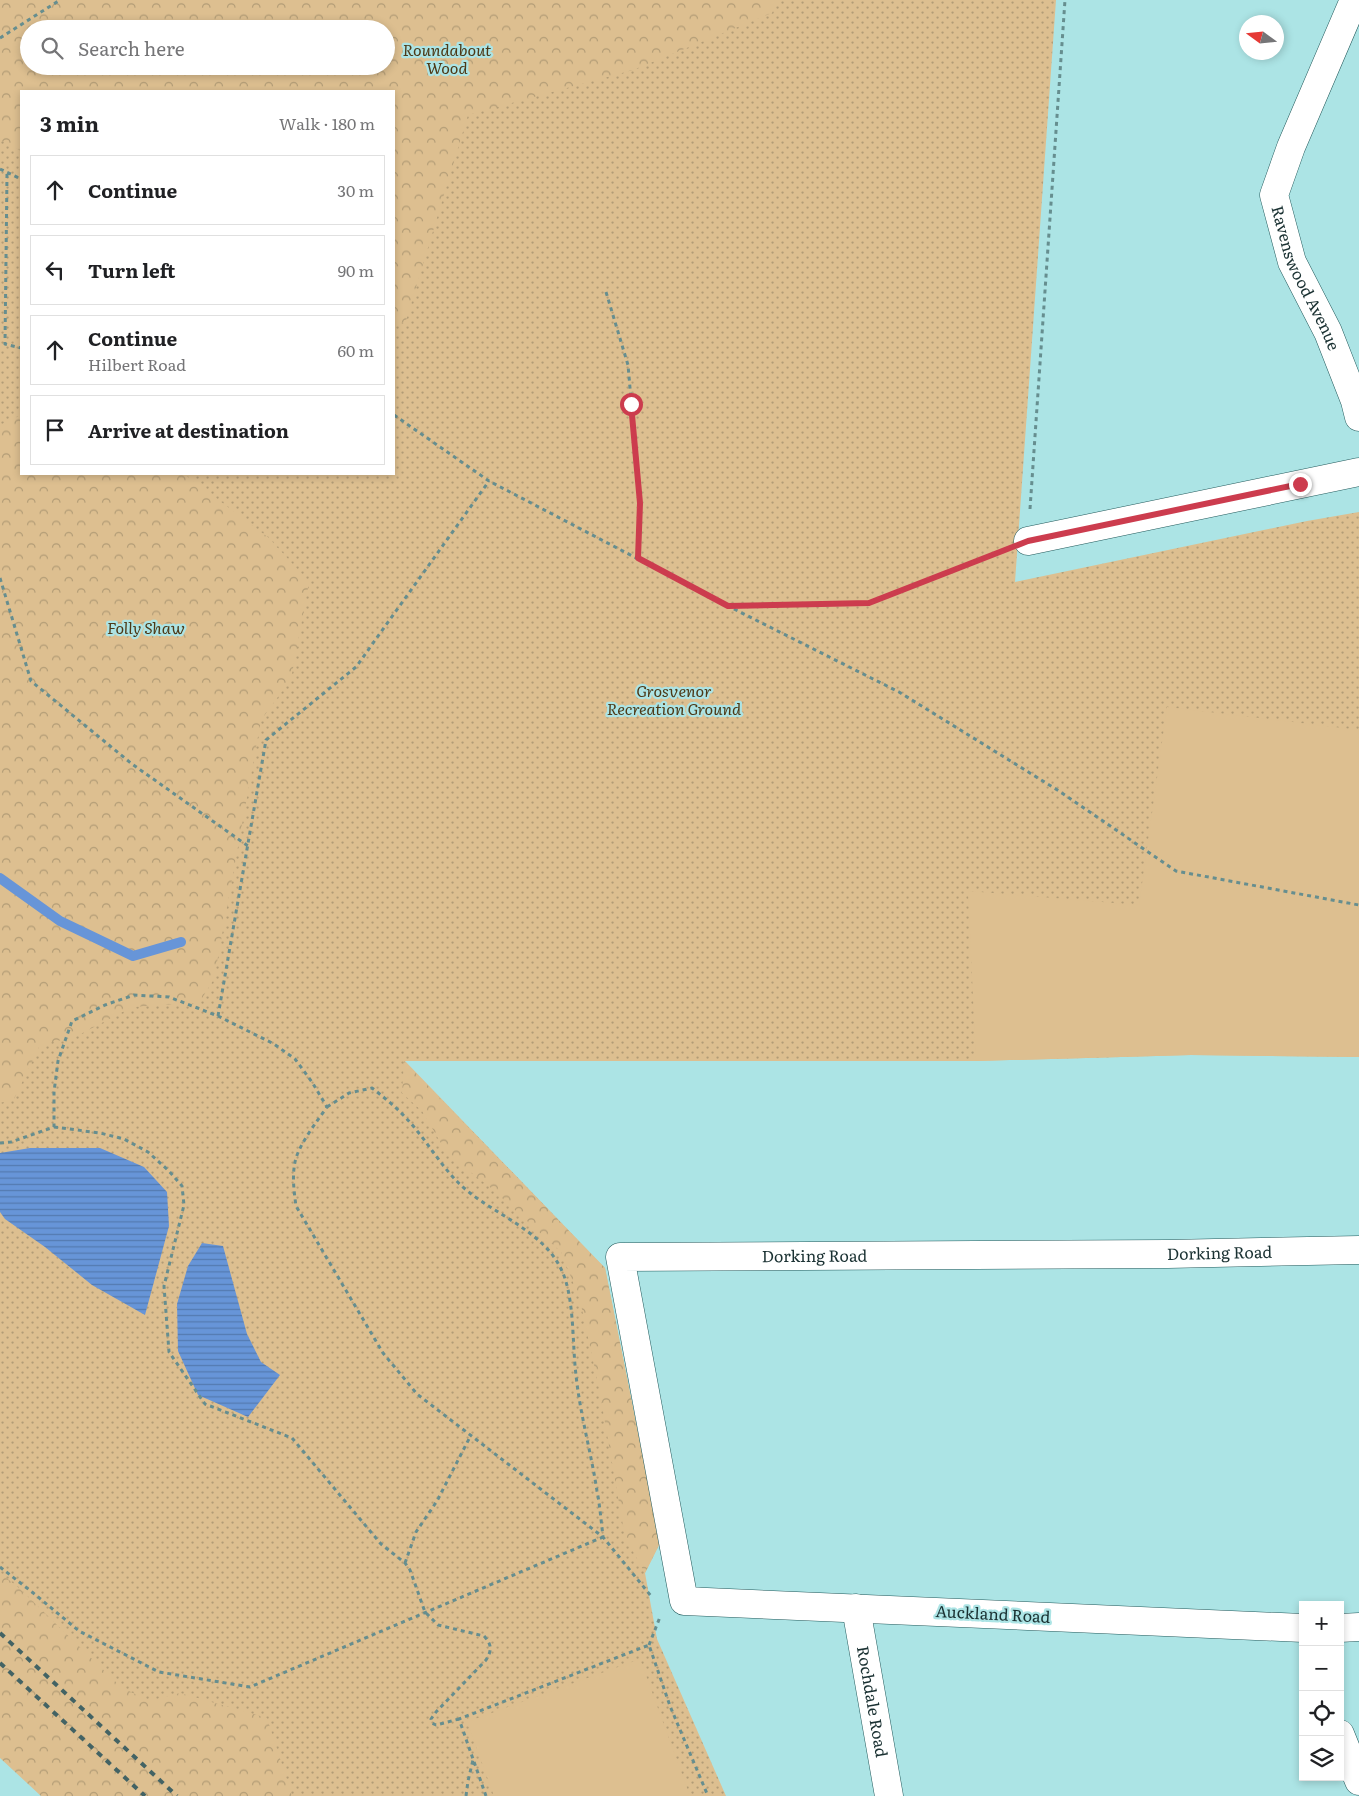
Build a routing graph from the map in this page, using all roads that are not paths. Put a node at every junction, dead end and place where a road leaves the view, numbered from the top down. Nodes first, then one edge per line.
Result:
1 (1354, 0) edge
2 (1359, 417) edge
3 (1359, 472) edge
4 (1028, 541) road end
5 (1359, 1250) edge
6 (673, 1605) joint
7 (856, 1608) junction
8 (1344, 1628) edge
9 (1359, 1628) edge
10 (1299, 1629) edge
11 (1341, 1736) edge
12 (1359, 1781) edge
13 (889, 1796) edge

1 - 2 street, Ravenswood Avenue
3 - 4 street
5 - 6 street, Dorking Road
6 - 7 street, Auckland Road
7 - 10 street, Auckland Road
7 - 13 street, Rochdale Road
8 - 9 street
11 - 12 street

